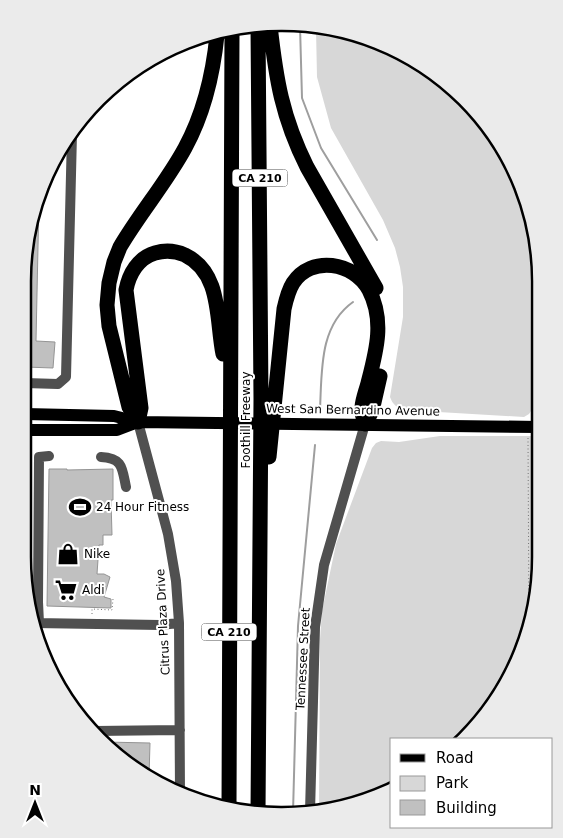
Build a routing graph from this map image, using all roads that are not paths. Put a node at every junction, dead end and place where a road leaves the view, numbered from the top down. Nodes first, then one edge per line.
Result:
1 (258, 32) edge
2 (271, 32) edge
3 (232, 36) edge
4 (216, 40) edge
5 (72, 144) edge
6 (31, 383) edge
7 (230, 393) junction
8 (268, 400) junction
9 (31, 414) edge
10 (138, 422) junction
11 (365, 424) junction
12 (532, 427) edge
13 (31, 430) edge
14 (49, 456) dead end
15 (101, 457) dead end
16 (126, 487) dead end
17 (37, 607) edge
18 (41, 623) edge
19 (179, 623) junction
20 (180, 730) junction
21 (103, 731) edge
22 (180, 785) edge
23 (229, 801) edge
24 (310, 805) edge
25 (258, 806) edge

1 - 8 highway, Foothill Freeway / CA 210
2 - 11 highway
3 - 7 highway, Foothill Freeway / CA 210
4 - 10 highway
5 - 6 street
7 - 10 highway
7 - 23 highway, Foothill Freeway / CA 210
8 - 11 highway
8 - 25 highway, Foothill Freeway / CA 210
9 - 10 main road
10 - 11 main road, West San Bernardino Avenue
10 - 13 main road
10 - 19 street, Citrus Plaza Drive
11 - 12 main road, West San Bernardino Avenue
11 - 24 street, Tennessee Street
14 - 17 street
15 - 16 street
18 - 19 street
19 - 20 street, Citrus Plaza Drive
20 - 21 street
20 - 22 street, Citrus Plaza Drive

